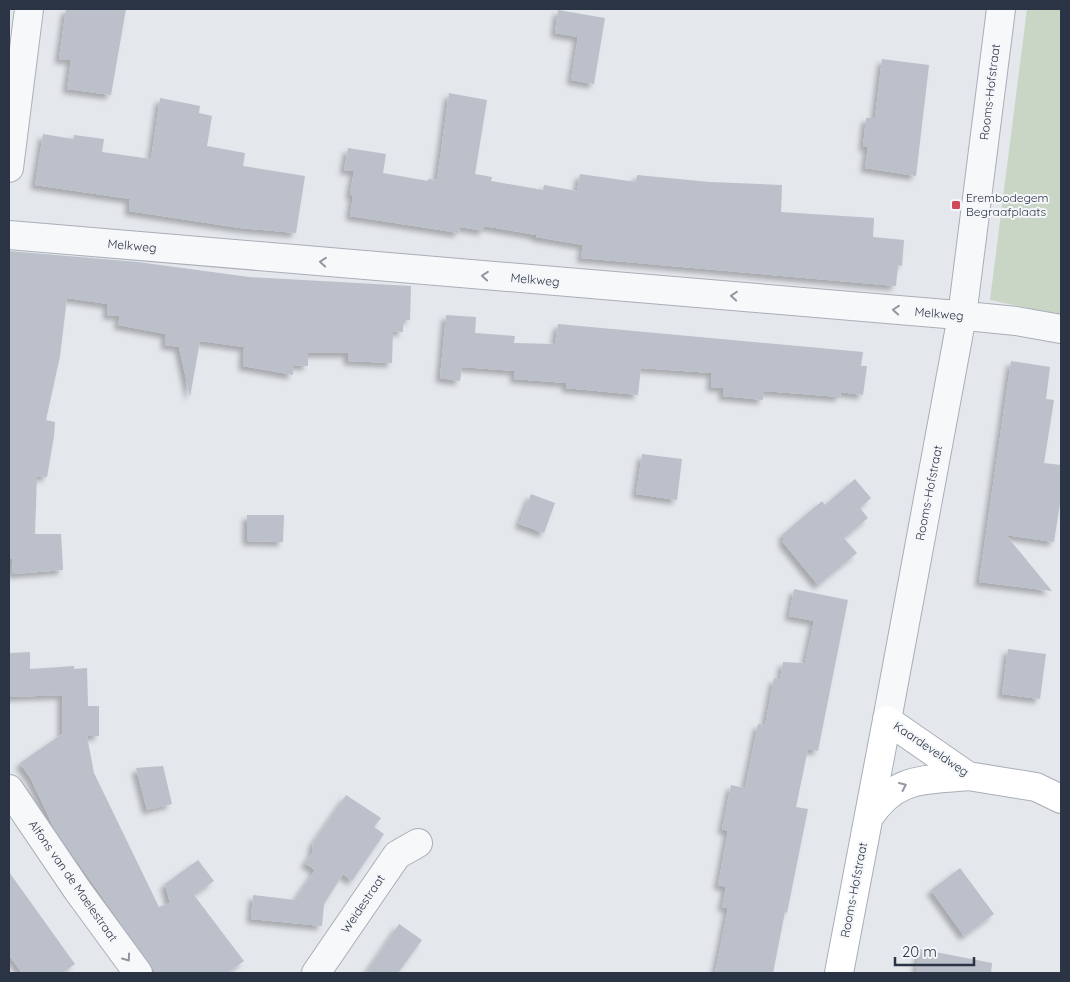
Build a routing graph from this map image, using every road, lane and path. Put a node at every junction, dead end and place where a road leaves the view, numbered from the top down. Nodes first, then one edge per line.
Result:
1 (29, 9) edge
2 (1001, 9) edge
3 (9, 168) edge
4 (9, 235) edge
5 (962, 316) junction
6 (1061, 329) edge
7 (887, 720) junction
8 (968, 776) junction
9 (9, 789) edge
10 (1061, 799) edge
11 (868, 818) junction
12 (418, 843) dead end
13 (138, 973) edge
14 (316, 973) edge
15 (839, 973) edge

1 - 3 street
2 - 5 street, Rooms-Hofstraat
5 -> 4 street, Melkweg
5 - 6 street, Melkweg
5 - 7 street, Rooms-Hofstraat
7 - 8 street, Kaardeveldweg
7 - 11 street, Rooms-Hofstraat
8 - 10 street, Kaardeveldweg
11 -> 8 street
9 -> 13 street, Alfons van de Maelestraat
11 - 15 street, Rooms-Hofstraat
12 - 14 street, Weidestraat

